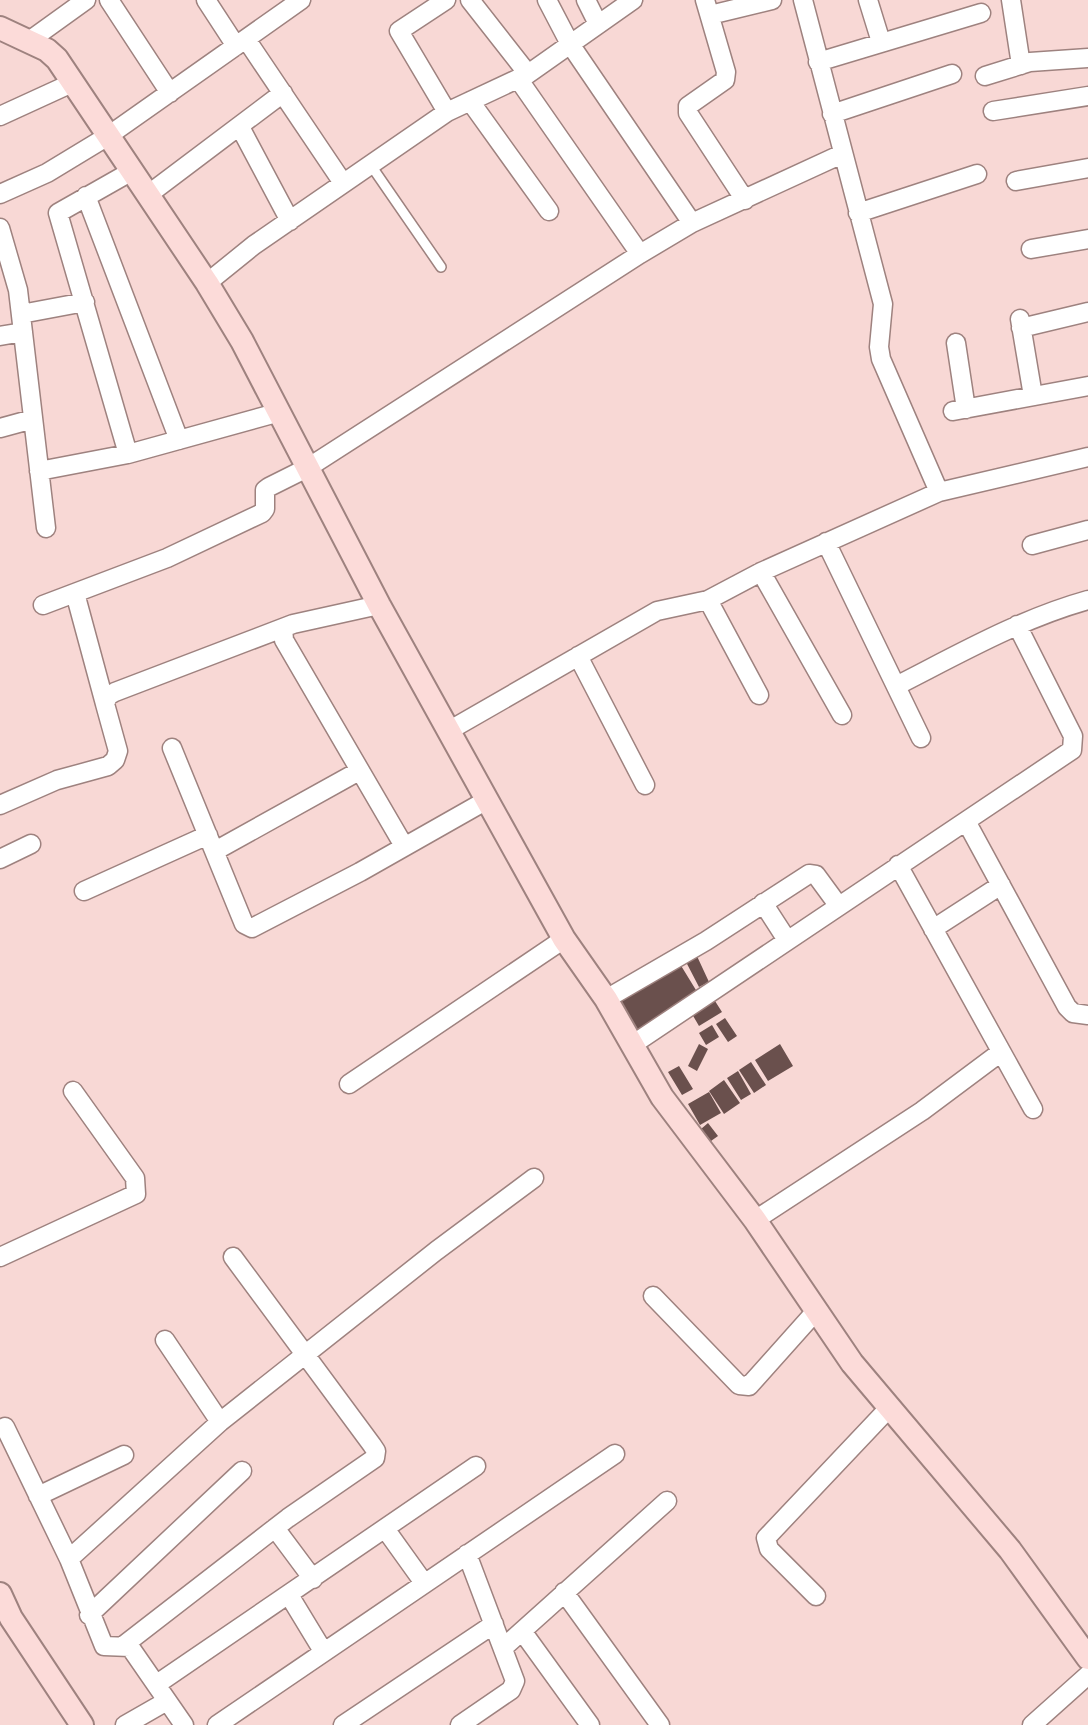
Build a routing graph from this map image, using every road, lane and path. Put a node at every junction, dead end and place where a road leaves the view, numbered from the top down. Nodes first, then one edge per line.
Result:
1 (108, 0) edge
2 (206, 0) edge
3 (301, 0) edge
4 (446, 0) edge
5 (470, 0) edge
6 (547, 0) edge
7 (586, 0) edge
8 (772, 0) edge
9 (803, 0) edge
10 (868, 0) edge
11 (1010, 0) edge
12 (83, 1) edge
13 (625, 2) edge
14 (708, 7) edge
15 (273, 8) edge
16 (981, 14) dead end
17 (598, 24) junction
18 (2, 31) edge
19 (30, 41) junction
20 (241, 42) junction
21 (882, 42) junction
22 (570, 44) junction
23 (1088, 58) edge
24 (818, 62) junction
25 (1020, 65) junction
26 (952, 74) dead end
27 (985, 76) dead end
28 (523, 77) junction
29 (72, 83) junction
30 (170, 93) junction
31 (284, 94) junction
32 (1088, 96) edge
33 (470, 100) junction
34 (447, 112) junction
35 (993, 112) dead end
36 (832, 114) junction
37 (0, 116) edge
38 (240, 127) junction
39 (108, 136) junction
40 (842, 154) junction
41 (370, 164) junction
42 (1088, 168) edge
43 (132, 171) junction
44 (978, 174) dead end
45 (1016, 181) dead end
46 (343, 183) junction
47 (0, 194) edge
48 (149, 194) junction
49 (86, 196) junction
50 (745, 200) junction
51 (549, 211) dead end
52 (858, 212) junction
53 (290, 221) junction
54 (692, 223) junction
55 (0, 228) edge
56 (1088, 239) edge
57 (1031, 250) dead end
58 (4, 254) edge
59 (640, 254) junction
60 (441, 267) dead end
61 (208, 283) junction
62 (85, 302) junction
63 (1088, 312) edge
64 (22, 323) junction
65 (0, 336) edge
66 (956, 343) dead end
67 (1088, 386) edge
68 (1032, 396) junction
69 (280, 412) junction
70 (33, 418) junction
71 (0, 428) edge
72 (179, 440) junction
73 (128, 454) junction
74 (1088, 457) edge
75 (309, 467) junction
76 (40, 471) junction
77 (940, 492) junction
78 (46, 528) dead end
79 (1088, 530) edge
80 (826, 542) junction
81 (1032, 544) dead end
82 (761, 572) junction
83 (74, 593) junction
84 (708, 600) junction
85 (1088, 600) edge
86 (43, 605) dead end
87 (379, 605) junction
88 (1017, 626) junction
89 (283, 628) junction
90 (578, 656) junction
91 (896, 686) junction
92 (760, 695) dead end
93 (104, 704) junction
94 (842, 715) dead end
95 (450, 730) junction
96 (921, 738) dead end
97 (172, 748) dead end
98 (360, 771) junction
99 (645, 786) dead end
100 (487, 800) junction
101 (0, 805) edge
102 (966, 821) junction
103 (212, 843) junction
104 (31, 844) dead end
105 (404, 846) junction
106 (0, 859) edge
107 (898, 865) junction
108 (1001, 885) junction
109 (84, 891) dead end
110 (763, 903) junction
111 (838, 905) junction
112 (933, 929) junction
113 (564, 938) junction
114 (786, 940) junction
115 (606, 1000) junction
116 (1088, 1015) edge
117 (632, 1045) junction
118 (1001, 1052) junction
119 (350, 1084) dead end
120 (73, 1091) dead end
121 (1033, 1109) dead end
122 (534, 1178) dead end
123 (755, 1220) junction
124 (233, 1256) dead end
125 (0, 1258) edge
126 (653, 1296) dead end
127 (816, 1312) junction
128 (166, 1340) dead end
129 (306, 1353) junction
130 (888, 1408) junction
131 (220, 1422) junction
132 (5, 1426) dead end
133 (615, 1454) dead end
134 (124, 1455) dead end
135 (476, 1466) dead end
136 (242, 1472) dead end
137 (38, 1496) junction
138 (667, 1501) dead end
139 (276, 1528) junction
140 (386, 1530) junction
141 (467, 1554) junction
142 (69, 1559) junction
143 (313, 1579) junction
144 (424, 1583) junction
145 (564, 1592) junction
146 (0, 1594) edge
147 (289, 1595) junction
148 (816, 1596) dead end
149 (89, 1616) junction
150 (494, 1624) junction
151 (522, 1631) junction
152 (124, 1645) junction
153 (503, 1648) junction
154 (324, 1650) junction
155 (1088, 1658) edge
156 (1088, 1675) edge
157 (156, 1684) junction
158 (168, 1701) junction
159 (82, 1725) edge
160 (125, 1725) edge
161 (184, 1725) edge
162 (217, 1725) edge
163 (343, 1725) edge
164 (460, 1725) edge
165 (590, 1725) edge
166 (660, 1725) edge
167 (1032, 1725) edge

1 - 30 street
2 - 20 street
3 - 15 street
4 - 34 street
5 - 28 street
6 - 22 street
7 - 17 street
8 - 14 street
9 - 24 street
10 - 21 street
11 - 25 street
12 - 19 street
13 - 17 street
14 - 50 street
15 - 20 street
16 - 21 street
17 - 22 street
18 - 19 street
19 - 29 street
20 - 30 street
20 - 31 street
21 - 24 street
22 - 28 street
22 - 54 street
23 - 25 street
24 - 36 street
25 - 27 street
26 - 36 street
28 - 33 street
28 - 59 street
29 - 37 street
29 - 39 street
30 - 39 street
31 - 38 street
31 - 46 street
32 - 35 street
33 - 34 street
33 - 51 street
34 - 41 street
36 - 40 street
38 - 48 street
38 - 53 street
39 - 43 street
39 - 47 street
40 - 50 street
40 - 52 street
41 - 46 street
41 - 60 lane
42 - 45 street
43 - 48 street
43 - 49 street
44 - 52 street
46 - 53 street
48 - 61 street
49 - 62 street
49 - 72 street
50 - 54 street
52 - 77 street
53 - 61 street
54 - 59 street
55 - 58 street
56 - 57 street
58 - 64 street
59 - 75 street
61 - 69 street
62 - 64 street
62 - 73 street
63 - 68 street
64 - 65 street
64 - 70 street
66 - 68 street
67 - 68 street
69 - 72 street
69 - 75 street
70 - 71 street
70 - 76 street
72 - 73 street
73 - 76 street
74 - 77 street
75 - 83 street
75 - 87 street
76 - 78 street
77 - 80 street
79 - 81 street
80 - 82 street
80 - 91 street
82 - 84 street
82 - 94 street
83 - 86 street
83 - 93 street
84 - 90 street
84 - 92 street
85 - 88 street
87 - 89 street
87 - 95 street
88 - 91 street
88 - 102 street
89 - 93 street
89 - 98 street
90 - 95 street
90 - 99 street
91 - 96 street
93 - 101 street
95 - 100 street
97 - 103 street
98 - 103 street
98 - 105 street
100 - 105 street
100 - 113 street
102 - 107 street
102 - 108 street
103 - 105 street
103 - 109 street
104 - 106 street
107 - 111 street
107 - 112 street
108 - 112 street
108 - 116 street
110 - 111 street
110 - 114 street
110 - 115 street
111 - 114 street
112 - 118 street
113 - 115 street
113 - 119 street
114 - 117 street
115 - 117 street
117 - 123 street
118 - 121 street
118 - 123 street
120 - 125 street
122 - 129 street
123 - 127 street
124 - 129 street
126 - 127 street
127 - 130 street
128 - 131 street
129 - 131 street
129 - 139 street
130 - 148 street
130 - 155 street
131 - 142 street
132 - 137 street
133 - 141 street
134 - 137 street
135 - 140 street
136 - 149 street
137 - 142 street
138 - 145 street
139 - 143 street
139 - 152 street
140 - 143 street
140 - 144 street
141 - 144 street
141 - 150 street
142 - 149 street
143 - 147 street
144 - 154 street
145 - 151 street
145 - 166 street
146 - 159 street
147 - 154 street
147 - 157 street
149 - 152 street
150 - 153 street
150 - 163 street
151 - 153 street
151 - 165 street
152 - 157 street
153 - 164 street
154 - 162 street
156 - 167 street
157 - 158 street
158 - 160 street
158 - 161 street

